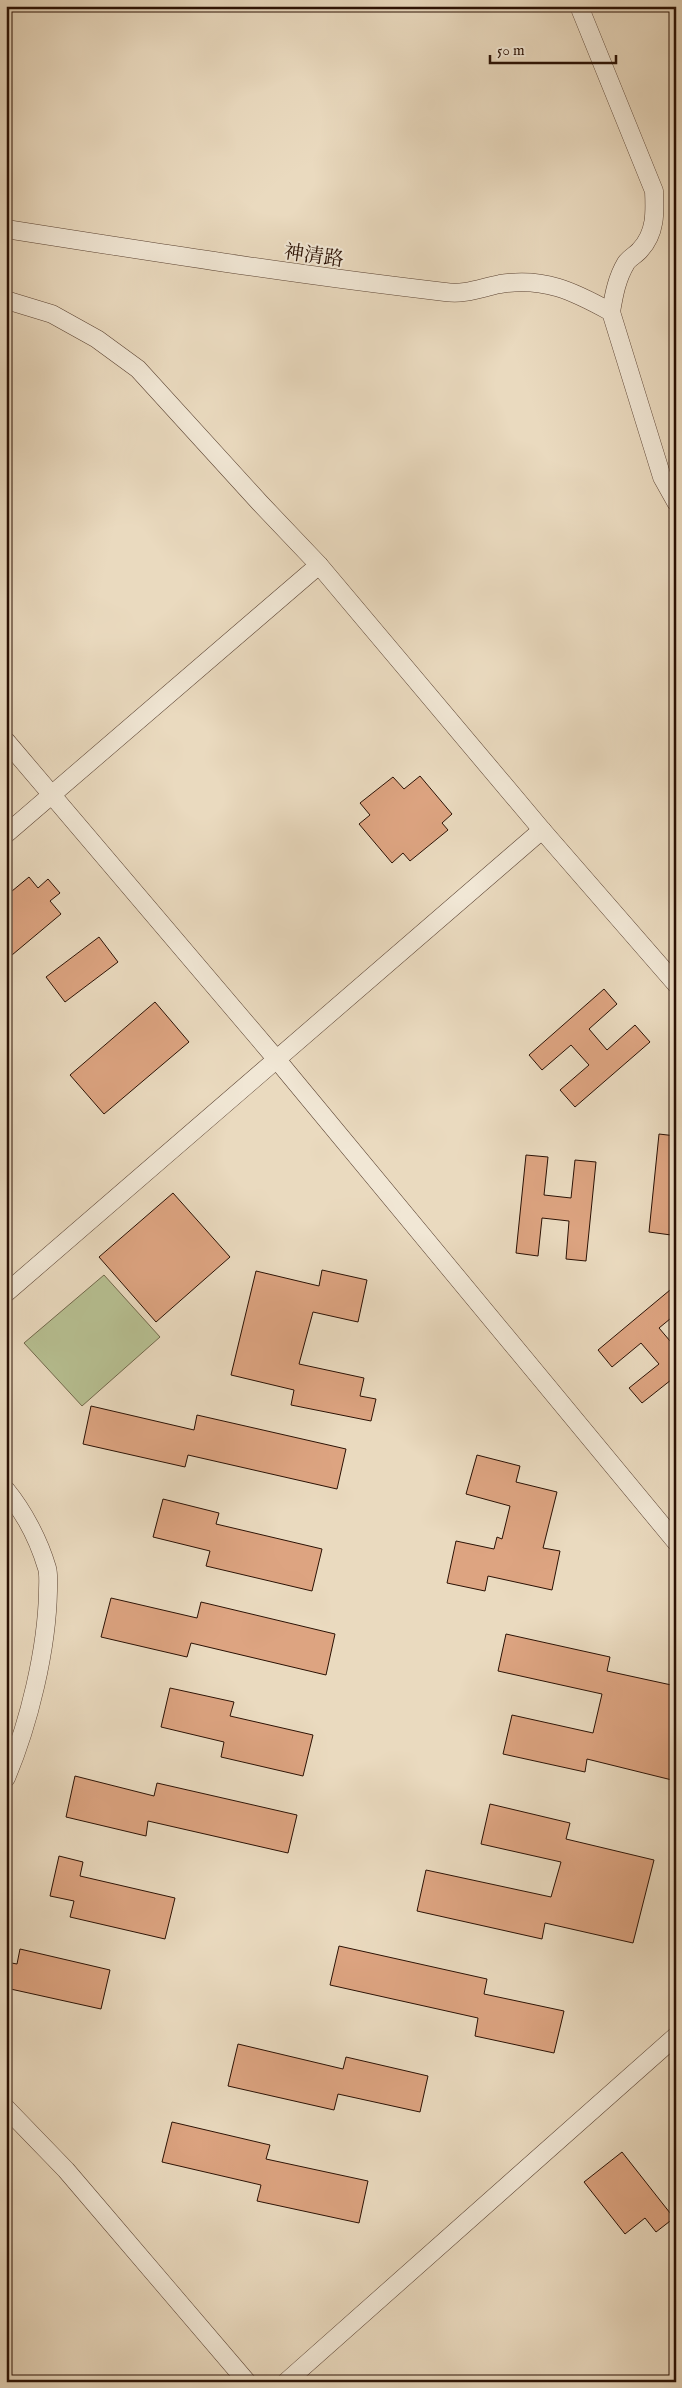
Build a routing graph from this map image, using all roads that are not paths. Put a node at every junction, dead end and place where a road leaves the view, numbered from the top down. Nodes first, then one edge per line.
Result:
1 (579, 6) edge
2 (6, 229) edge
3 (6, 300) edge
4 (611, 312) junction
5 (676, 502) edge
6 (319, 565) junction
7 (6, 741) edge
8 (53, 796) junction
9 (542, 830) junction
10 (6, 834) edge
11 (676, 984) edge
12 (278, 1061) junction
13 (6, 1293) edge
14 (6, 1490) edge
15 (676, 1542) edge
16 (6, 1778) edge
17 (676, 2036) edge
18 (6, 2108) edge
19 (247, 2382) edge
20 (286, 2382) edge

1 - 4 street
2 - 4 street, 神清路
3 - 6 street
4 - 5 street
6 - 8 street
6 - 9 street
7 - 8 street
8 - 10 street
8 - 12 street
9 - 11 street
9 - 12 street
12 - 13 street
12 - 15 street
14 - 16 street
17 - 20 street
18 - 19 street

